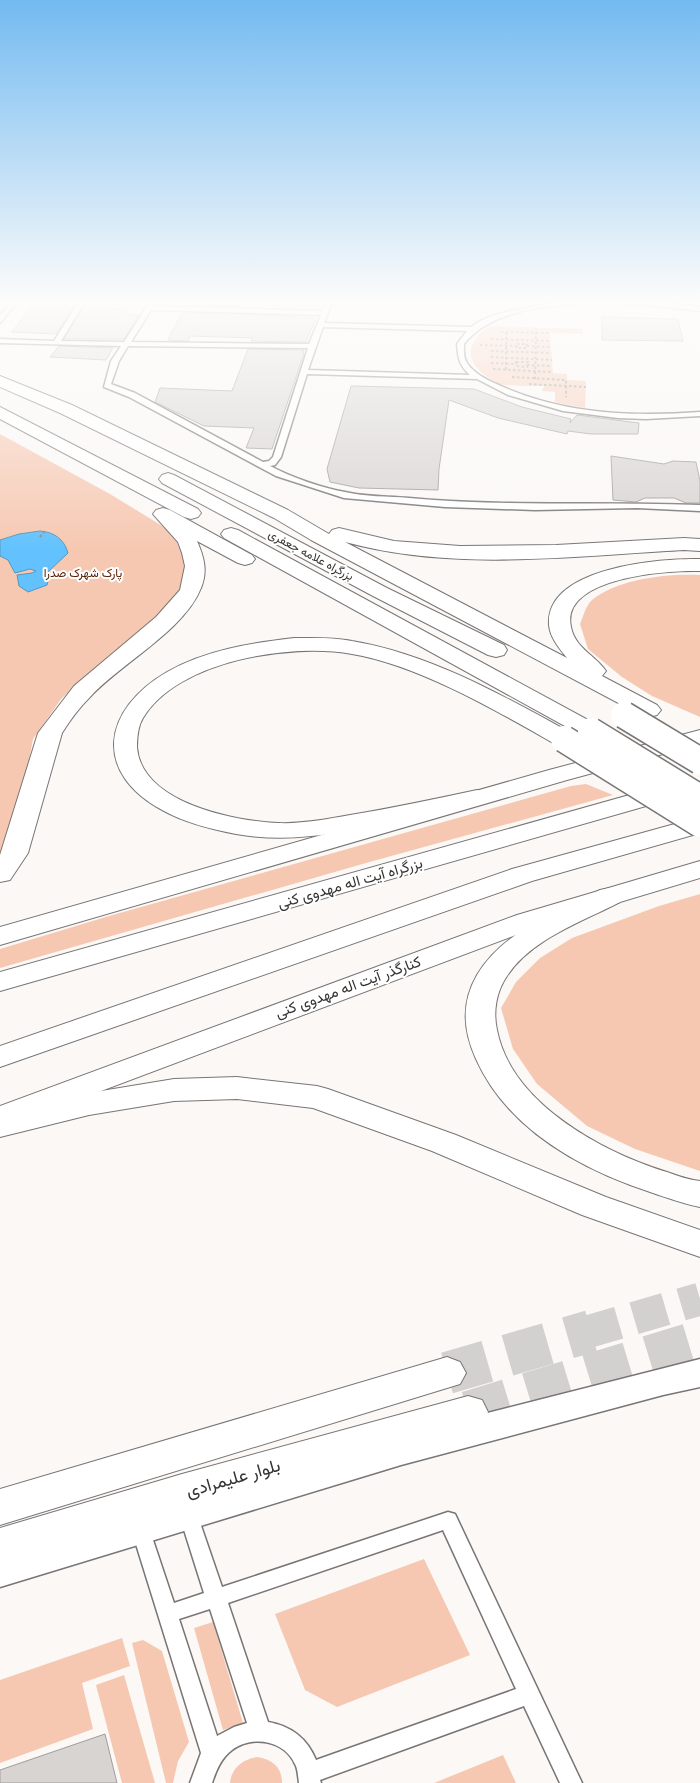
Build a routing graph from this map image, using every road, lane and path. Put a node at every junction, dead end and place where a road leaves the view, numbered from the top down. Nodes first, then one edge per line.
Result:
1 (5, 383) edge
2 (108, 383) edge
3 (300, 383) edge
4 (489, 383) edge
5 (528, 384) dead end
6 (535, 385) joint
7 (566, 386) junction
8 (586, 387) dead end
9 (0, 392) edge
10 (566, 405) dead end
11 (0, 412) edge
12 (700, 414) edge
13 (0, 428) edge
14 (262, 465) junction
15 (150, 507) junction
16 (700, 508) edge
17 (281, 514) junction
18 (44, 532) dead end
19 (40, 537) dead end
20 (700, 545) edge
21 (700, 565) edge
22 (649, 710) junction
23 (514, 711) junction
24 (700, 738) edge
25 (700, 761) edge
26 (700, 783) edge
27 (477, 798) junction
28 (700, 798) edge
29 (700, 825) edge
30 (700, 870) edge
31 (0, 874) edge
32 (610, 896) junction
33 (0, 936) edge
34 (0, 982) edge
35 (0, 1057) edge
36 (0, 1118) edge
37 (0, 1126) edge
38 (700, 1194) edge
39 (700, 1244) edge
40 (447, 1373) tunnel mouth
41 (700, 1373) edge
42 (468, 1412) tunnel mouth
43 (0, 1507) edge
44 (188, 1514) junction
45 (140, 1528) junction
46 (0, 1547) edge
47 (0, 1569) edge
48 (217, 1598) junction
49 (168, 1614) junction
50 (530, 1694) junction
51 (260, 1730) junction
52 (212, 1753) junction
53 (310, 1778) edge
54 (201, 1783) edge
55 (571, 1783) edge

1 - 17 main road
2 - 14 lane
3 - 14 lane
4 - 12 lane
5 - 6 path
6 - 7 path
7 - 8 path
7 - 10 path
9 - 25 main road, بزرگراه علامه جعفری, bridge
11 - 28 main road, بزرگراه علامه جعفری, bridge
13 - 15 main road
14 - 16 lane
15 - 23 main road
15 - 31 main road
17 - 20 main road
17 - 22 main road
18 - 19 path
21 - 22 main road
22 - 24 main road
23 - 27 main road
23 - 29 main road, bridge
24 - 27 main road
26 - 34 main road, بزرگراه آیت اله مهدوی کنی
27 - 33 main road
29 - 35 main road
30 - 32 main road, کنارگذر آیت اله مهدوی کنی
32 - 36 main road, کنارگذر آیت اله مهدوی کنی
32 - 38 main road
37 - 39 main road
40 - 43 main road
41 - 44 street
42 - 46 main road, بلوار علیمرادی
44 - 45 street
44 - 48 lane
45 - 47 street
45 - 49 lane
48 - 49 lane
48 - 50 lane
48 - 51 lane
49 - 52 lane
50 - 53 lane
50 - 55 lane
51 - 52 lane
51 - 53 lane
52 - 54 lane

